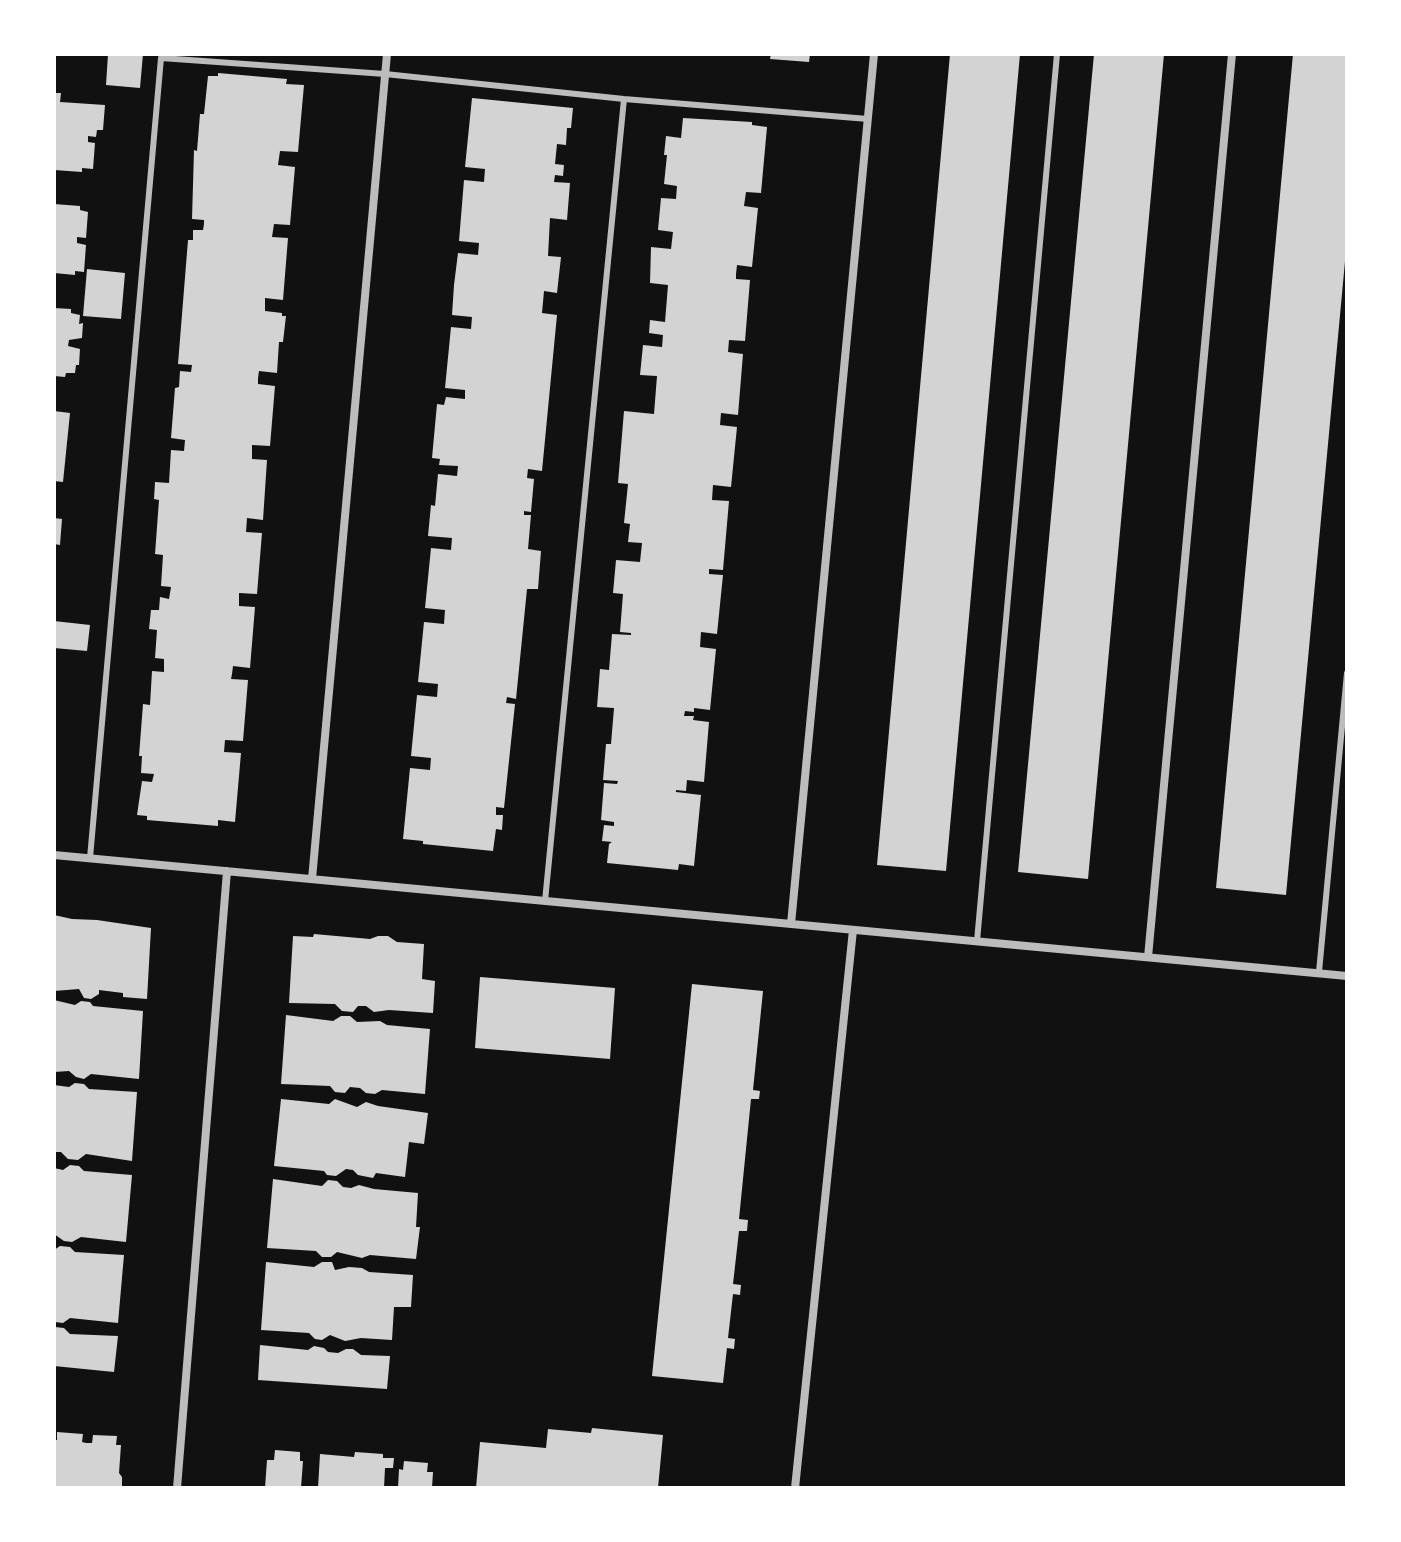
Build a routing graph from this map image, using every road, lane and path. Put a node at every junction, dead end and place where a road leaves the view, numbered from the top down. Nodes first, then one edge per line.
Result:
1 (387, 54) edge
2 (874, 54) edge
3 (1057, 54) edge
4 (1232, 54) edge
5 (385, 74) junction
6 (624, 99) junction
7 (868, 119) junction
8 (1347, 673) edge
9 (54, 855) edge
10 (90, 858) junction
11 (227, 871) junction
12 (312, 879) junction
13 (545, 901) junction
14 (791, 924) junction
15 (853, 930) junction
16 (977, 941) junction
17 (1148, 957) junction
18 (1319, 972) junction
19 (1347, 976) edge
20 (177, 1488) edge
21 (795, 1488) edge

1 - 5 street
2 - 7 street
3 - 16 lane
4 - 17 street
5 - 6 lane
5 - 10 lane
5 - 12 street
6 - 7 lane
6 - 13 lane
7 - 14 street
8 - 18 lane
9 - 10 street
10 - 11 street
11 - 12 street
11 - 20 street
12 - 13 street
13 - 14 street
14 - 15 street
15 - 16 street
15 - 21 street
16 - 17 street
17 - 18 street
18 - 19 street

